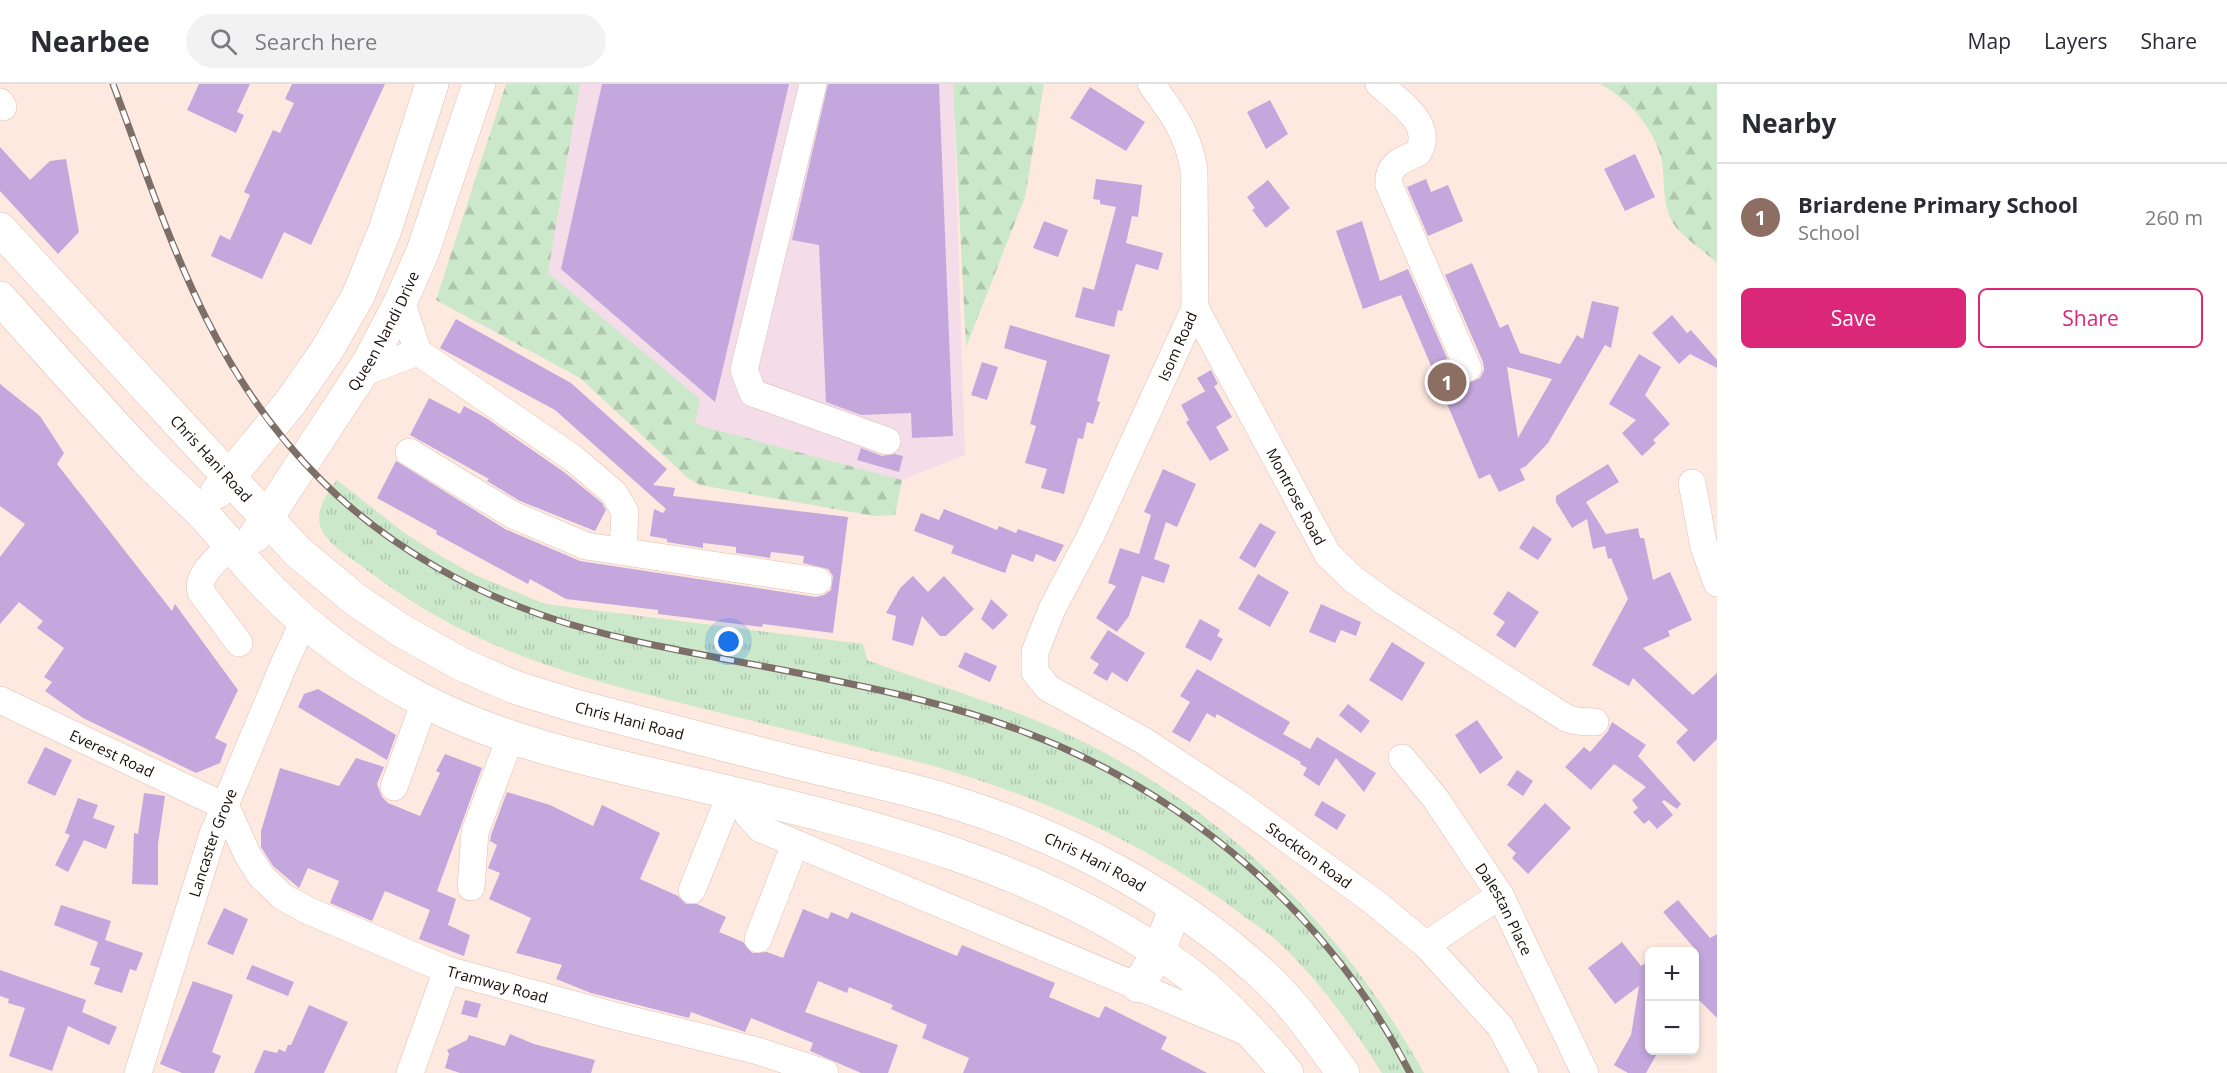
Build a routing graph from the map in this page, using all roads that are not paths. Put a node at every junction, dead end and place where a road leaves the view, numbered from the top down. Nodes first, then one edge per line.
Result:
1 (432, 84) edge
2 (479, 84) edge
3 (813, 84) edge
4 (1151, 84) edge
5 (1379, 84) edge
6 (0, 229) edge
7 (0, 298) edge
8 (401, 301) junction
9 (1195, 308) junction
10 (418, 352) junction
11 (1468, 368) dead end
12 (362, 373) junction
13 (887, 441) dead end
14 (410, 452) dead end
15 (230, 477) junction
16 (1692, 483) dead end
17 (201, 513) junction
18 (268, 519) junction
19 (236, 550) junction
20 (623, 551) junction
21 (818, 581) dead end
22 (1717, 583) edge
23 (304, 621) junction
24 (239, 643) dead end
25 (1048, 688) joint
26 (0, 700) edge
27 (425, 701) junction
28 (1596, 722) dead end
29 (511, 736) junction
30 (1402, 758) dead end
31 (796, 763) junction
32 (394, 787) dead end
33 (738, 794) junction
34 (226, 807) junction
35 (795, 844) junction
36 (471, 887) dead end
37 (692, 891) dead end
38 (1500, 896) junction
39 (1176, 907) junction
40 (758, 939) dead end
41 (1426, 945) junction
42 (1158, 953) junction
43 (447, 970) junction
44 (1138, 986) junction
45 (1256, 1036) junction
46 (138, 1073) edge
47 (410, 1073) edge
48 (825, 1073) edge
49 (1287, 1073) edge
50 (1342, 1073) edge
51 (1526, 1073) edge
52 (1586, 1073) edge

1 - 15 main road
2 - 8 main road, Queen Nandi Drive
3 - 13 street
4 - 9 street, Isom Road
5 - 11 street
6 - 15 main road, Chris Hani Road
7 - 17 main road
8 - 10 street
8 - 12 main road, Queen Nandi Drive
9 - 25 street, Isom Road
9 - 28 street, Montrose Road
10 - 12 street
10 - 20 street
12 - 18 main road, Queen Nandi Drive
14 - 20 street
15 - 17 main road
15 - 18 main road, Chris Hani Road
16 - 22 street
17 - 19 main road
18 - 19 main road, Queen Nandi Drive
18 - 31 main road, Chris Hani Road
19 - 23 main road
19 - 24 street
20 - 21 street
23 - 27 main road
23 - 34 street, Lancaster Grove
25 - 41 street, Stockton Road
26 - 34 street, Everest Road
27 - 29 main road
27 - 32 street
29 - 33 main road
29 - 36 street
30 - 38 street, Dalestan Place
31 - 33 main road
31 - 39 main road, Chris Hani Road
33 - 35 street
33 - 37 street
33 - 42 main road
34 - 43 street, Tramway Road
34 - 46 street, Lancaster Grove
35 - 40 street
35 - 44 street
38 - 41 street
38 - 52 street, Dalestan Place
39 - 42 main road
39 - 50 main road, Chris Hani Road
41 - 51 street, Stockton Road
42 - 44 main road
42 - 45 main road
43 - 47 street
43 - 48 street, Tramway Road
44 - 45 street
45 - 49 main road

